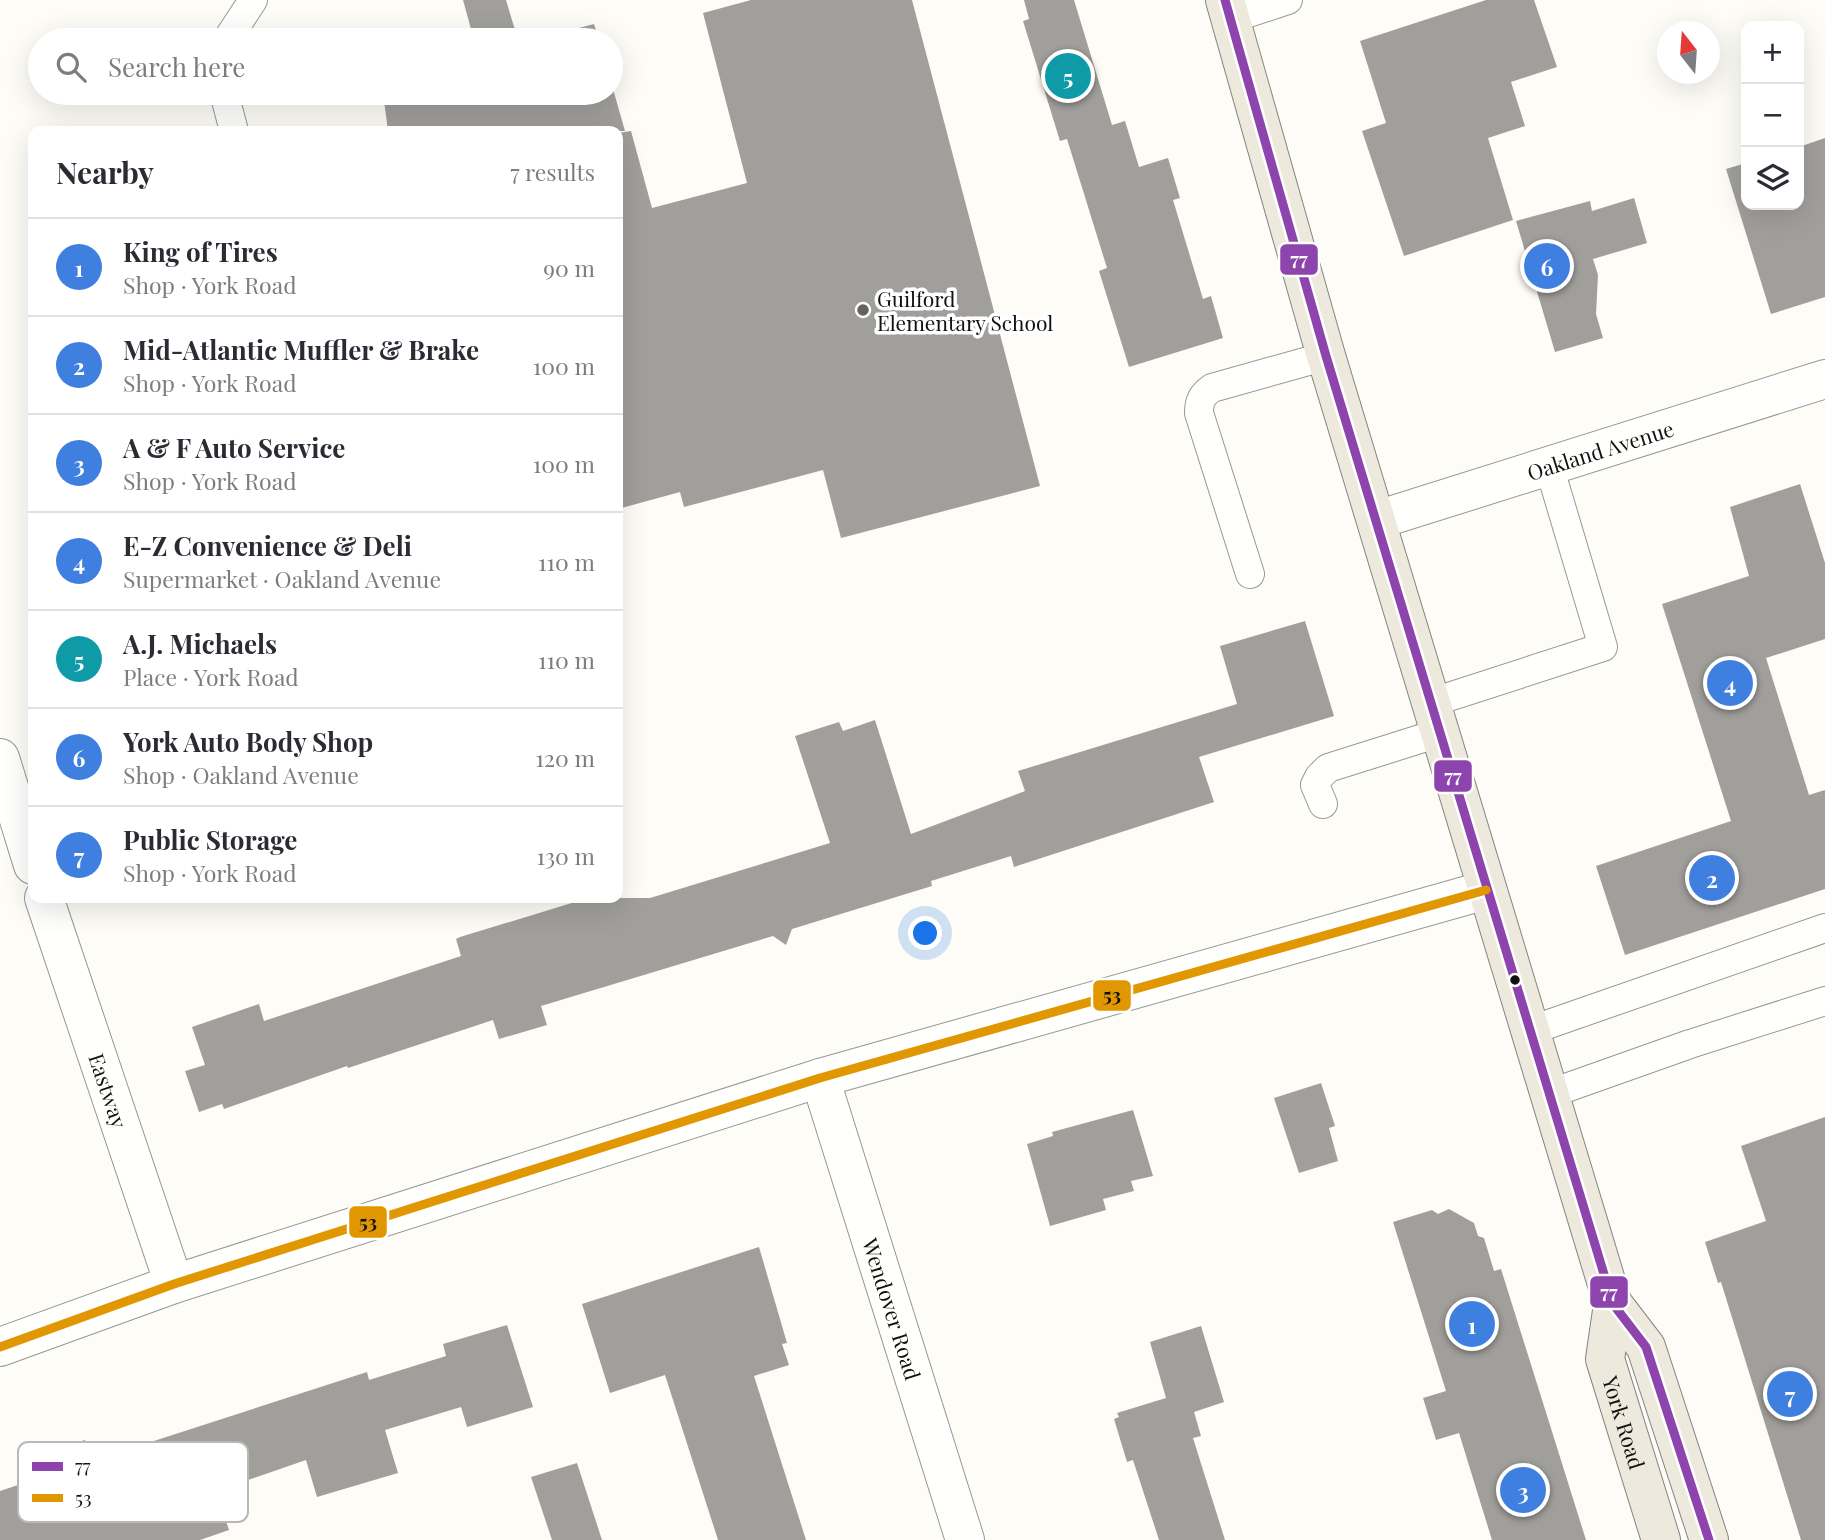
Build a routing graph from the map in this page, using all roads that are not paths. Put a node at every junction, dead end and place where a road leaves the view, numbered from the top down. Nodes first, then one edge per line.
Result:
1 (253, 0) edge
2 (1288, 0) edge
3 (1227, 9) edge
4 (235, 28) edge
5 (227, 105) edge
6 (232, 126) edge
7 (1326, 356) junction
8 (1825, 379) edge
9 (1549, 466) junction
10 (1377, 520) junction
11 (1250, 575) dead end
12 (1434, 718) junction
13 (0, 758) edge
14 (1323, 804) dead end
15 (28, 848) edge
16 (1486, 890) junction
17 (46, 903) edge
18 (1825, 928) edge
19 (1825, 1001) edge
20 (1529, 1031) junction
21 (820, 1078) junction
22 (1549, 1094) junction
23 (174, 1284) junction
24 (1613, 1304) junction
25 (0, 1347) edge
26 (965, 1540) edge
27 (1661, 1540) edge
28 (1709, 1540) edge

1 - 4 lane
2 - 3 lane
3 - 7 main road, York Road
5 - 6 lane
7 - 10 main road, York Road
7 - 11 lane
8 - 9 street, Oakland Avenue
9 - 10 street, Oakland Avenue
9 - 12 lane
10 - 12 main road, York Road
12 - 14 lane
12 - 16 main road, York Road
13 - 15 street
16 - 20 main road, York Road
16 - 21 street
17 - 23 street, Eastway
18 - 20 lane
19 - 22 lane
20 - 22 main road, York Road
21 - 23 street
21 - 26 street, Wendover Road
22 - 24 main road, York Road
23 - 25 street
24 - 27 main road, York Road
24 - 28 main road, York Road

